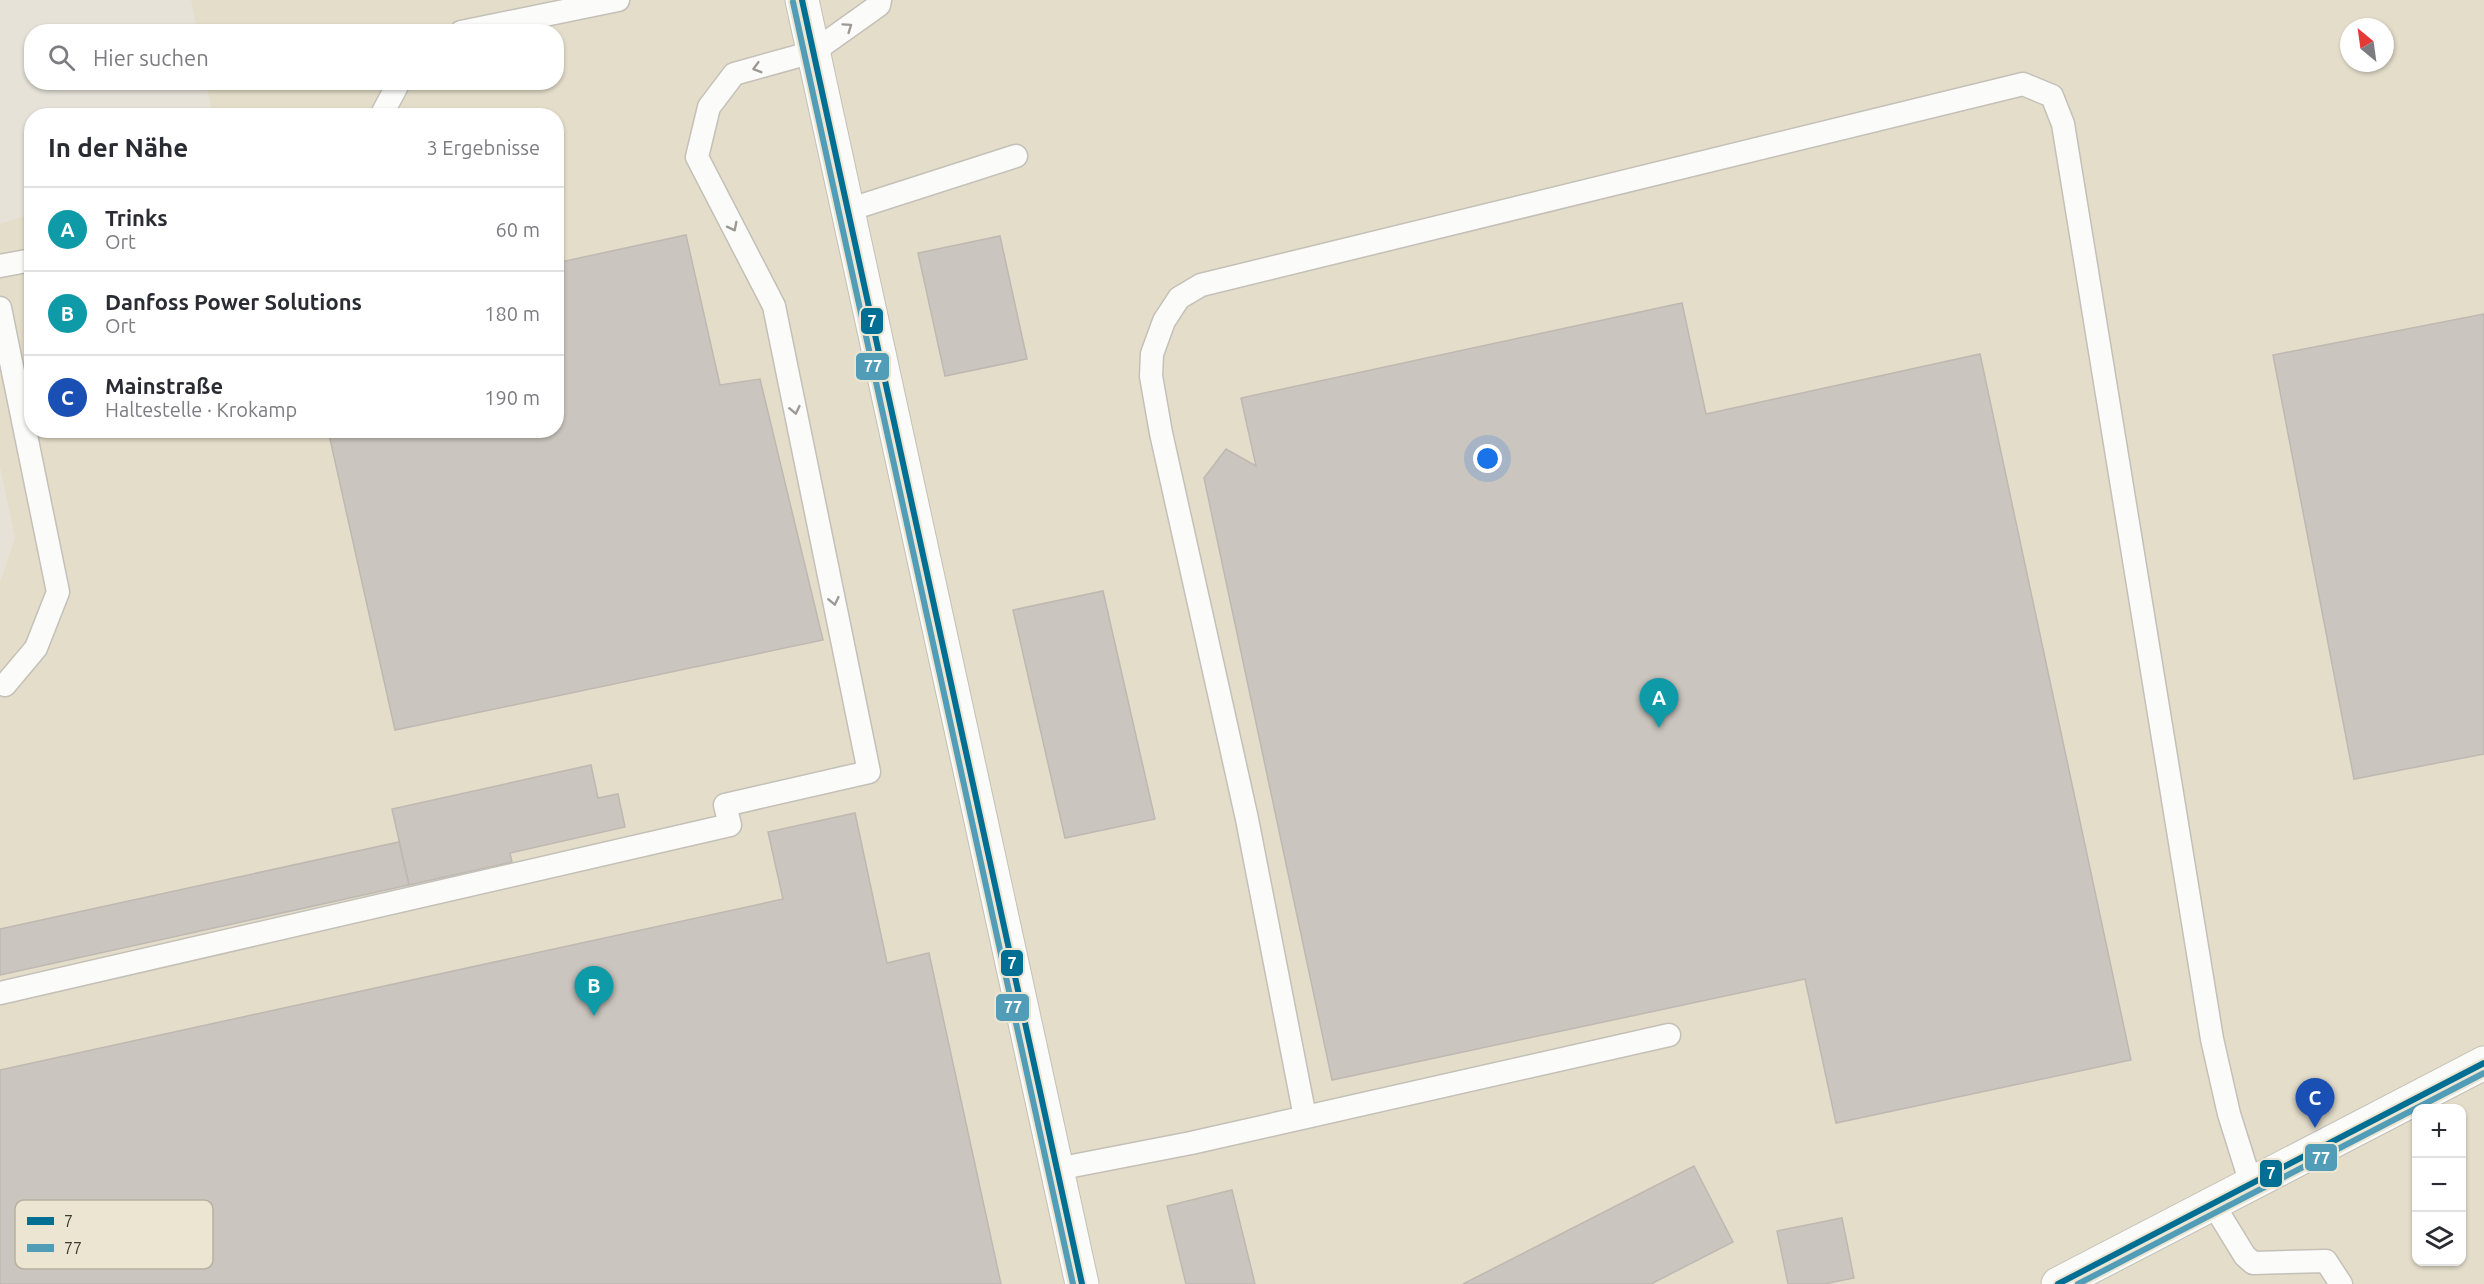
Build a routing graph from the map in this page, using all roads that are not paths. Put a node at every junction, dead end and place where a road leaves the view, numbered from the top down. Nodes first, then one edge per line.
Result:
1 (618, 0) edge
2 (802, 0) edge
3 (880, 0) edge
4 (500, 24) edge
5 (813, 52) junction
6 (395, 90) edge
7 (385, 108) edge
8 (1016, 156) dead end
9 (848, 210) junction
10 (24, 262) edge
11 (0, 266) edge
12 (0, 308) edge
13 (24, 426) edge
14 (27, 438) edge
15 (5, 685) dead end
16 (0, 993) edge
17 (1669, 1035) dead end
18 (2484, 1063) edge
19 (1305, 1117) junction
20 (1057, 1169) junction
21 (2251, 1184) junction
22 (2212, 1204) junction
23 (2073, 1280) edge
24 (1082, 1284) edge
25 (2341, 1284) edge

1 - 4 lane
2 - 5 street
5 -> 3 lane
5 - 9 street
5 -> 16 lane
6 - 7 lane
8 - 9 lane
9 - 20 street
10 - 11 lane
12 - 13 lane
14 - 15 lane
17 - 19 lane
18 - 21 street
19 - 20 lane
19 - 21 lane
20 - 24 street
21 - 22 street
22 - 23 street
22 - 25 lane

